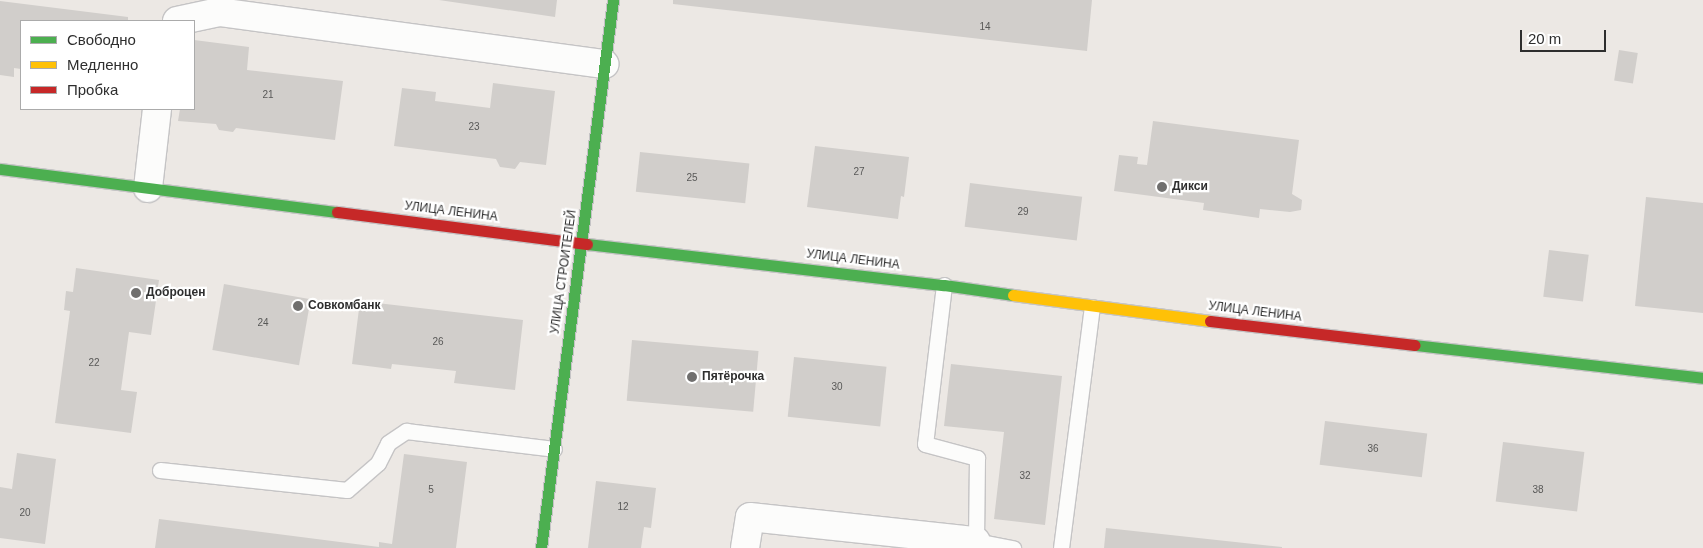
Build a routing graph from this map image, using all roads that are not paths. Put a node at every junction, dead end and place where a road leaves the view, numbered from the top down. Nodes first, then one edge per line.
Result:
1 (613, 0) edge
2 (182, 20) edge
3 (605, 64) junction
4 (157, 110) edge
5 (0, 169) edge
6 (148, 188) junction
7 (582, 243) junction
8 (944, 285) junction
9 (1092, 307) junction
10 (1703, 378) edge
11 (554, 449) junction
12 (160, 470) dead end
13 (976, 541) junction
14 (541, 548) edge
15 (746, 548) edge
16 (1013, 548) edge
17 (1061, 548) edge

1 - 3 main road, УЛИЦА СТРОИТЕЛЕЙ
2 - 3 street
3 - 7 main road, УЛИЦА СТРОИТЕЛЕЙ
4 - 6 street
5 - 6 main road, УЛИЦА ЛЕНИНА
6 - 7 main road, УЛИЦА ЛЕНИНА
7 - 8 main road, УЛИЦА ЛЕНИНА
7 - 11 main road, УЛИЦА СТРОИТЕЛЕЙ
8 - 9 main road, УЛИЦА ЛЕНИНА
8 - 13 lane
9 - 10 main road, УЛИЦА ЛЕНИНА
9 - 17 lane
11 - 12 lane
11 - 14 main road, УЛИЦА СТРОИТЕЛЕЙ
13 - 15 street
13 - 16 lane

